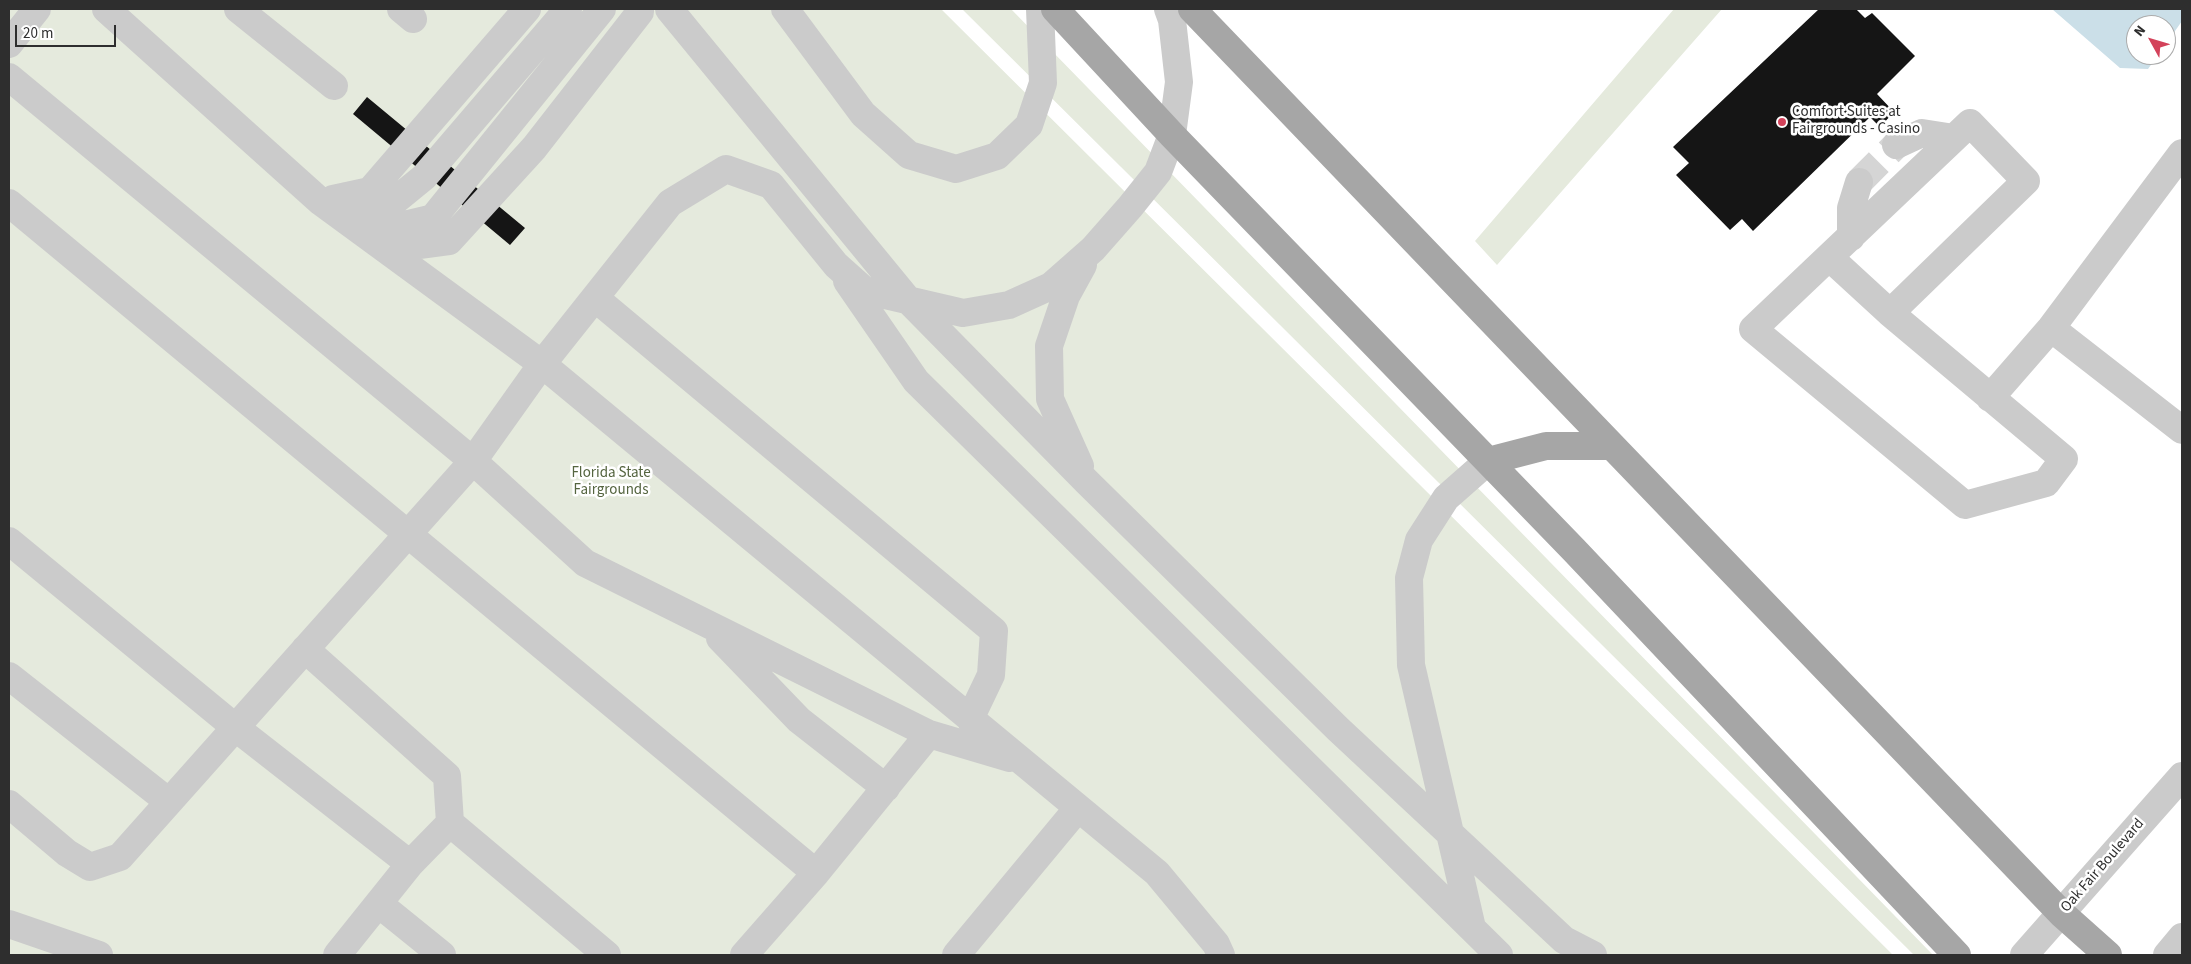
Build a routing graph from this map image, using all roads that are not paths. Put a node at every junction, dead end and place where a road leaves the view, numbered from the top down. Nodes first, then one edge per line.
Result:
1 (37, 9) edge
2 (106, 9) edge
3 (238, 9) edge
4 (527, 9) edge
5 (568, 9) edge
6 (602, 9) edge
7 (640, 9) edge
8 (669, 9) edge
9 (785, 9) edge
10 (1040, 9) edge
11 (1054, 9) edge
12 (1168, 9) edge
13 (1192, 9) edge
14 (9, 44) edge
15 (9, 78) edge
16 (334, 86) dead end
17 (1172, 135) junction
18 (1954, 138) junction
19 (1896, 145) tunnel mouth
20 (2182, 153) edge
21 (1859, 182) tunnel mouth
22 (321, 202) junction
23 (9, 203) edge
24 (1851, 237) junction
25 (1093, 249) junction
26 (1829, 257) junction
27 (836, 265) junction
28 (595, 298) junction
29 (908, 300) junction
30 (1890, 313) junction
31 (2051, 328) junction
32 (542, 364) junction
33 (1990, 398) junction
34 (2182, 430) edge
35 (1611, 446) junction
36 (473, 461) junction
37 (1488, 461) junction
38 (1088, 482) junction
39 (408, 534) junction
40 (9, 541) edge
41 (707, 624) junction
42 (306, 649) junction
43 (9, 676) edge
44 (970, 719) junction
45 (236, 728) junction
46 (929, 734) junction
47 (1021, 762) junction
48 (2182, 776) edge
49 (886, 788) junction
50 (169, 802) junction
51 (9, 804) edge
52 (1078, 808) junction
53 (450, 824) junction
54 (1449, 833) junction
55 (410, 864) junction
56 (816, 873) junction
57 (379, 904) junction
58 (2062, 914) junction
59 (9, 924) edge
60 (1472, 928) junction
61 (2182, 937) edge
62 (99, 955) edge
63 (337, 955) edge
64 (442, 955) edge
65 (607, 955) edge
66 (744, 955) edge
67 (956, 955) edge
68 (1221, 955) edge
69 (1499, 955) edge
70 (1593, 955) edge
71 (1957, 955) edge
72 (2024, 955) edge
73 (2108, 955) edge
74 (2167, 955) edge

1 - 14 street
2 - 22 street
3 - 16 street
4 - 22 street
5 - 22 street
6 - 22 street
7 - 22 street
8 - 29 street
9 - 10 street
11 - 17 main road
12 - 17 street
13 - 35 main road
15 - 36 street
17 - 25 street
17 - 37 main road
18 - 19 street
18 - 24 street
18 - 30 street
20 - 31 street
21 - 24 street
22 - 32 street
23 - 39 street
24 - 26 street
25 - 29 street
25 - 38 street
26 - 30 street
26 - 33 street
27 - 28 street
27 - 29 street
27 - 60 street
28 - 32 street
28 - 44 street
29 - 38 street
30 - 33 street
31 - 33 street
31 - 34 street
32 - 36 street
32 - 44 street
35 - 37 main road
35 - 58 main road
36 - 39 street
36 - 41 street
37 - 54 street
37 - 71 main road
38 - 54 street
39 - 42 street
39 - 56 street
40 - 45 street
41 - 46 street
41 - 49 street
42 - 45 street
42 - 53 street
43 - 50 street
44 - 47 street
45 - 50 street
45 - 55 street
46 - 47 street
46 - 49 street
47 - 52 street
48 - 58 street, Oak Fair Boulevard
49 - 56 street
50 - 51 street
52 - 67 street
52 - 68 street
53 - 55 street
53 - 65 street
54 - 60 street
54 - 70 street
55 - 57 street
56 - 66 street
57 - 63 street
57 - 64 street
58 - 72 street, Oak Fair Boulevard
58 - 73 main road
59 - 62 street
60 - 69 street
61 - 74 street

